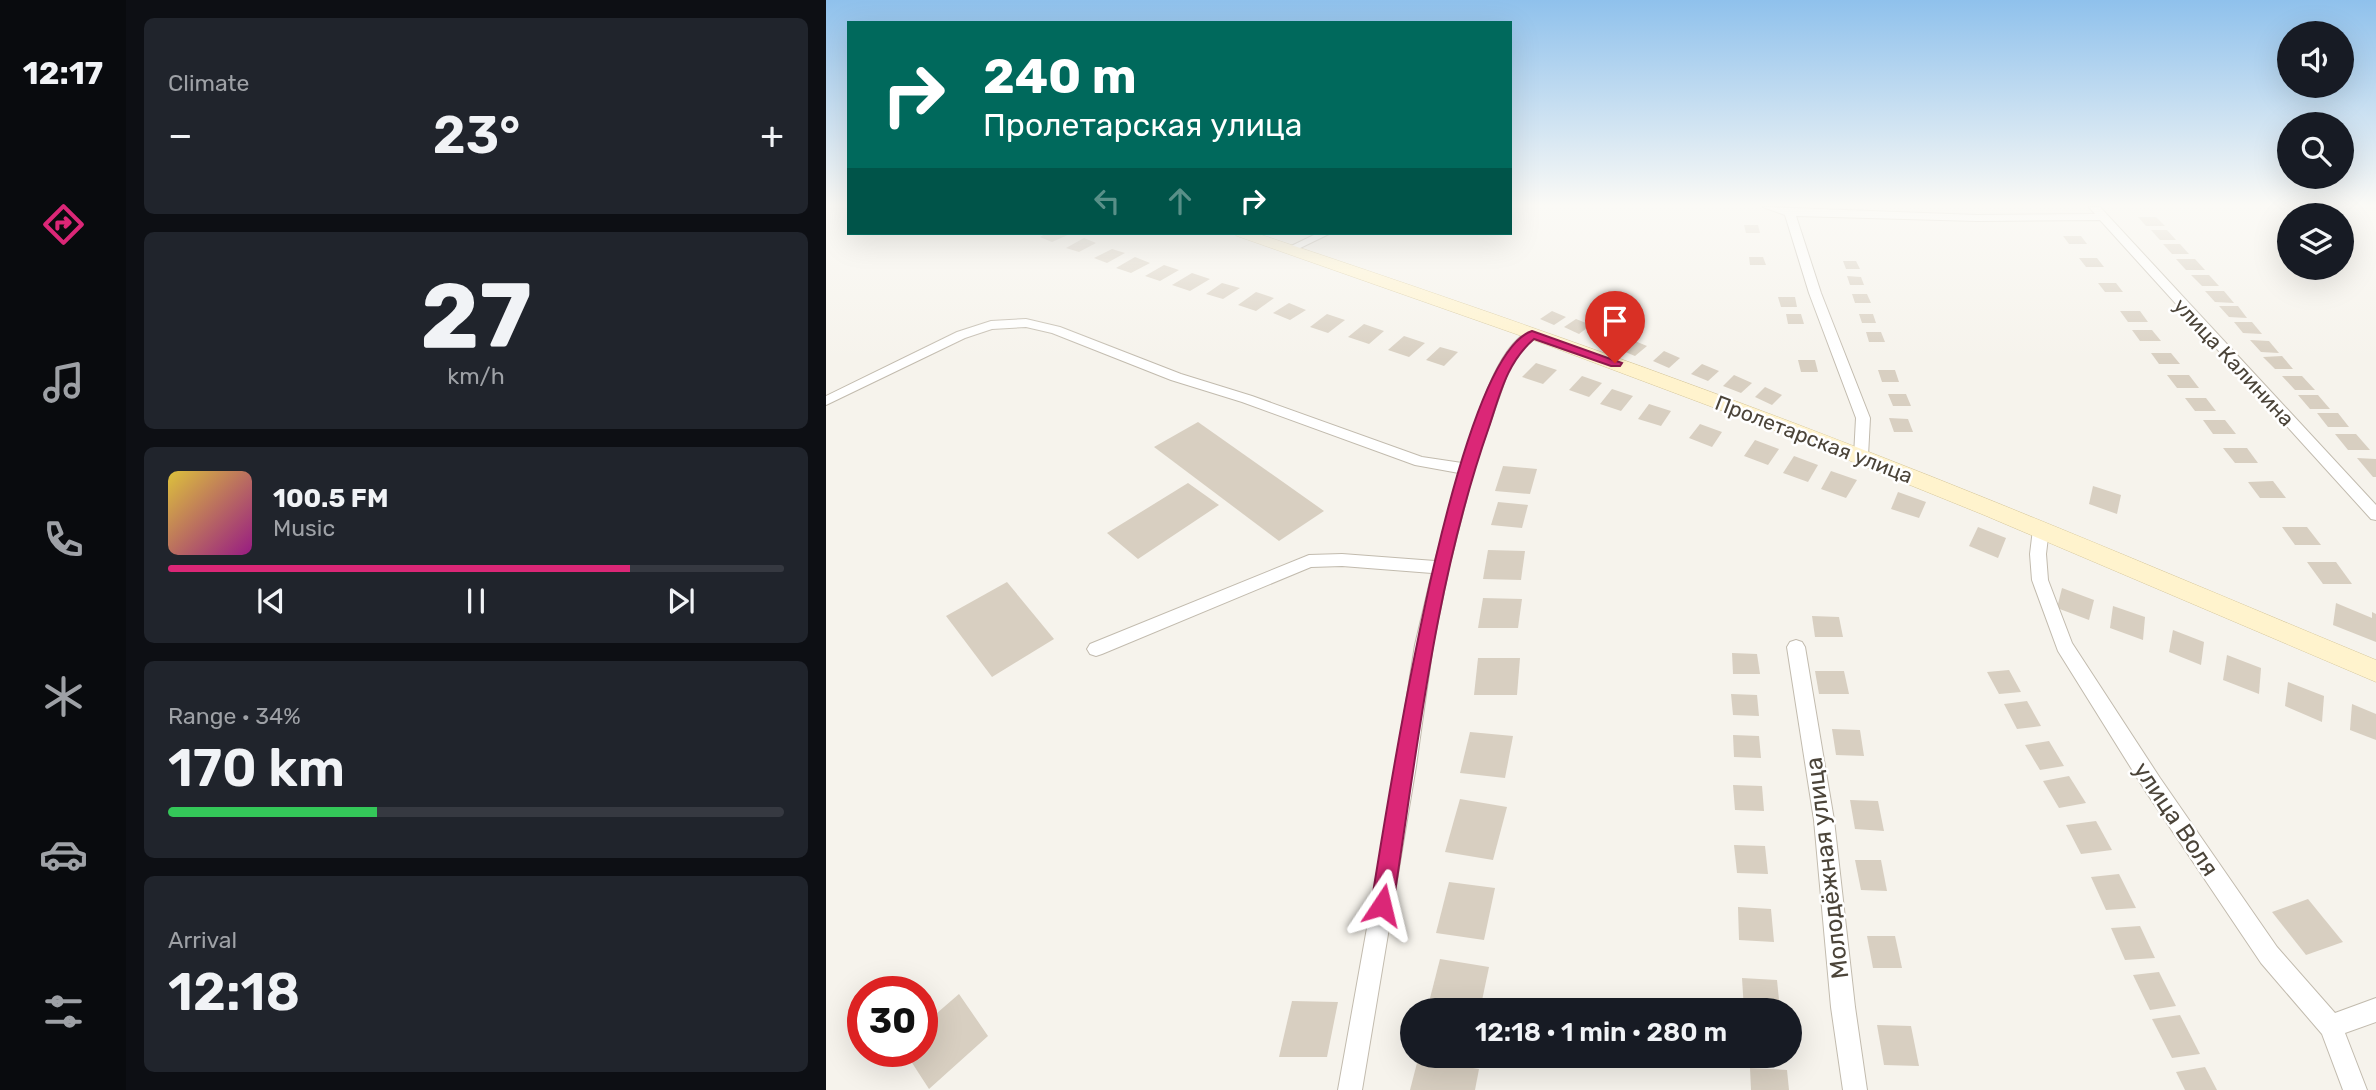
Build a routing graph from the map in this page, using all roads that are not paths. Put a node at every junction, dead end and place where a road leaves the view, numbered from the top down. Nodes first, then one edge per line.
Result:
1 (1315, 258) edge
2 (1804, 258) edge
3 (2140, 258) edge
4 (1532, 334) junction
5 (826, 401) edge
6 (1861, 456) junction
7 (1467, 469) junction
8 (2376, 515) edge
9 (2041, 529) junction
10 (1441, 567) junction
11 (1796, 647) dead end
12 (1096, 649) dead end
13 (2376, 671) edge
14 (2376, 1010) edge
15 (2331, 1026) junction
16 (1350, 1090) edge
17 (1855, 1090) edge
18 (2355, 1090) edge

1 - 4 street, Пролетарская улица
2 - 6 street
3 - 8 street, улица Калинина
4 - 6 street, Пролетарская улица
4 - 7 street
5 - 7 street
6 - 9 street, Пролетарская улица
7 - 10 street
9 - 13 street, Пролетарская улица
9 - 15 street, улица Воля
10 - 12 street
10 - 16 street
11 - 17 street, Молодёжная улица
14 - 15 street
15 - 18 street, улица Воля

